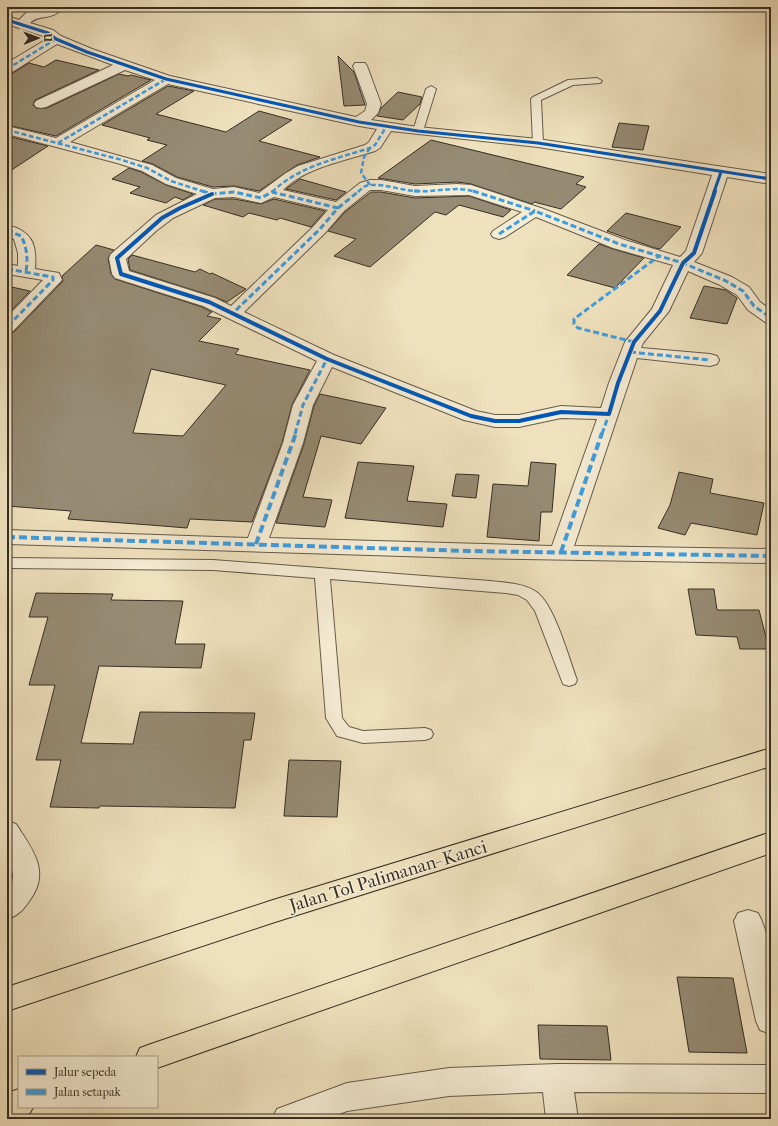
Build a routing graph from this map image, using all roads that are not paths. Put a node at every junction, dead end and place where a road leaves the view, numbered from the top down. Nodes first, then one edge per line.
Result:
1 (57, 7) edge
2 (7, 20) edge
3 (22, 24) junction
4 (56, 39) junction
5 (124, 65) junction
6 (360, 66) dead end
7 (7, 69) edge
8 (166, 79) junction
9 (597, 81) dead end
10 (431, 88) dead end
11 (41, 104) dead end
12 (359, 122) junction
13 (386, 127) junction
14 (7, 130) edge
15 (418, 131) junction
16 (58, 143) junction
17 (538, 143) junction
18 (370, 148) junction
19 (721, 172) junction
20 (771, 179) edge
21 (370, 184) junction
22 (272, 192) junction
23 (212, 194) junction
24 (338, 208) junction
25 (534, 211) junction
26 (7, 230) edge
27 (499, 234) dead end
28 (683, 263) junction
29 (7, 269) edge
30 (26, 271) junction
31 (233, 313) junction
32 (771, 318) edge
33 (7, 327) edge
34 (630, 352) junction
35 (327, 359) junction
36 (710, 360) dead end
37 (609, 414) junction
38 (7, 537) edge
39 (256, 544) junction
40 (561, 552) junction
41 (771, 556) edge
42 (7, 563) edge
43 (322, 574) junction
44 (569, 680) dead end
45 (425, 734) dead end
46 (771, 757) edge
47 (7, 832) edge
48 (771, 842) edge
49 (7, 908) edge
50 (748, 921) dead end
51 (7, 999) edge
52 (771, 1021) edge
53 (154, 1056) edge
54 (557, 1078) junction
55 (771, 1079) edge
56 (18, 1103) edge
57 (7, 1107) edge
58 (288, 1119) edge
59 (562, 1119) edge

1 - 3 street
2 - 3 street
3 - 4 street
4 - 5 street
4 - 7 street
5 - 8 street
5 - 11 street
6 - 12 street
8 - 12 street
8 - 16 street
9 - 17 lane
10 - 15 lane
12 - 13 street
13 - 15 street
13 - 18 street
14 - 16 street
15 - 17 street
16 - 23 street
17 - 19 street
18 - 21 street
18 - 22 street
19 - 20 street
19 - 28 street
21 - 24 street
21 - 25 street
22 - 23 street
22 - 24 street
23 - 31 street
24 - 31 street
25 - 27 street
25 - 28 street
26 - 30 street
28 - 32 street
28 - 34 street
29 - 30 street
30 - 33 street
31 - 35 street
34 - 36 street
34 - 37 street
35 - 37 street
35 - 39 street
37 - 40 street
38 - 39 street
39 - 40 street
40 - 41 street
42 - 43 lane
43 - 44 lane
43 - 45 lane
46 - 51 highway, Jalan Tol Palimanan–Kanci
47 - 49 street
48 - 53 highway
50 - 52 street
54 - 55 street
54 - 58 street
54 - 59 street
56 - 57 highway

